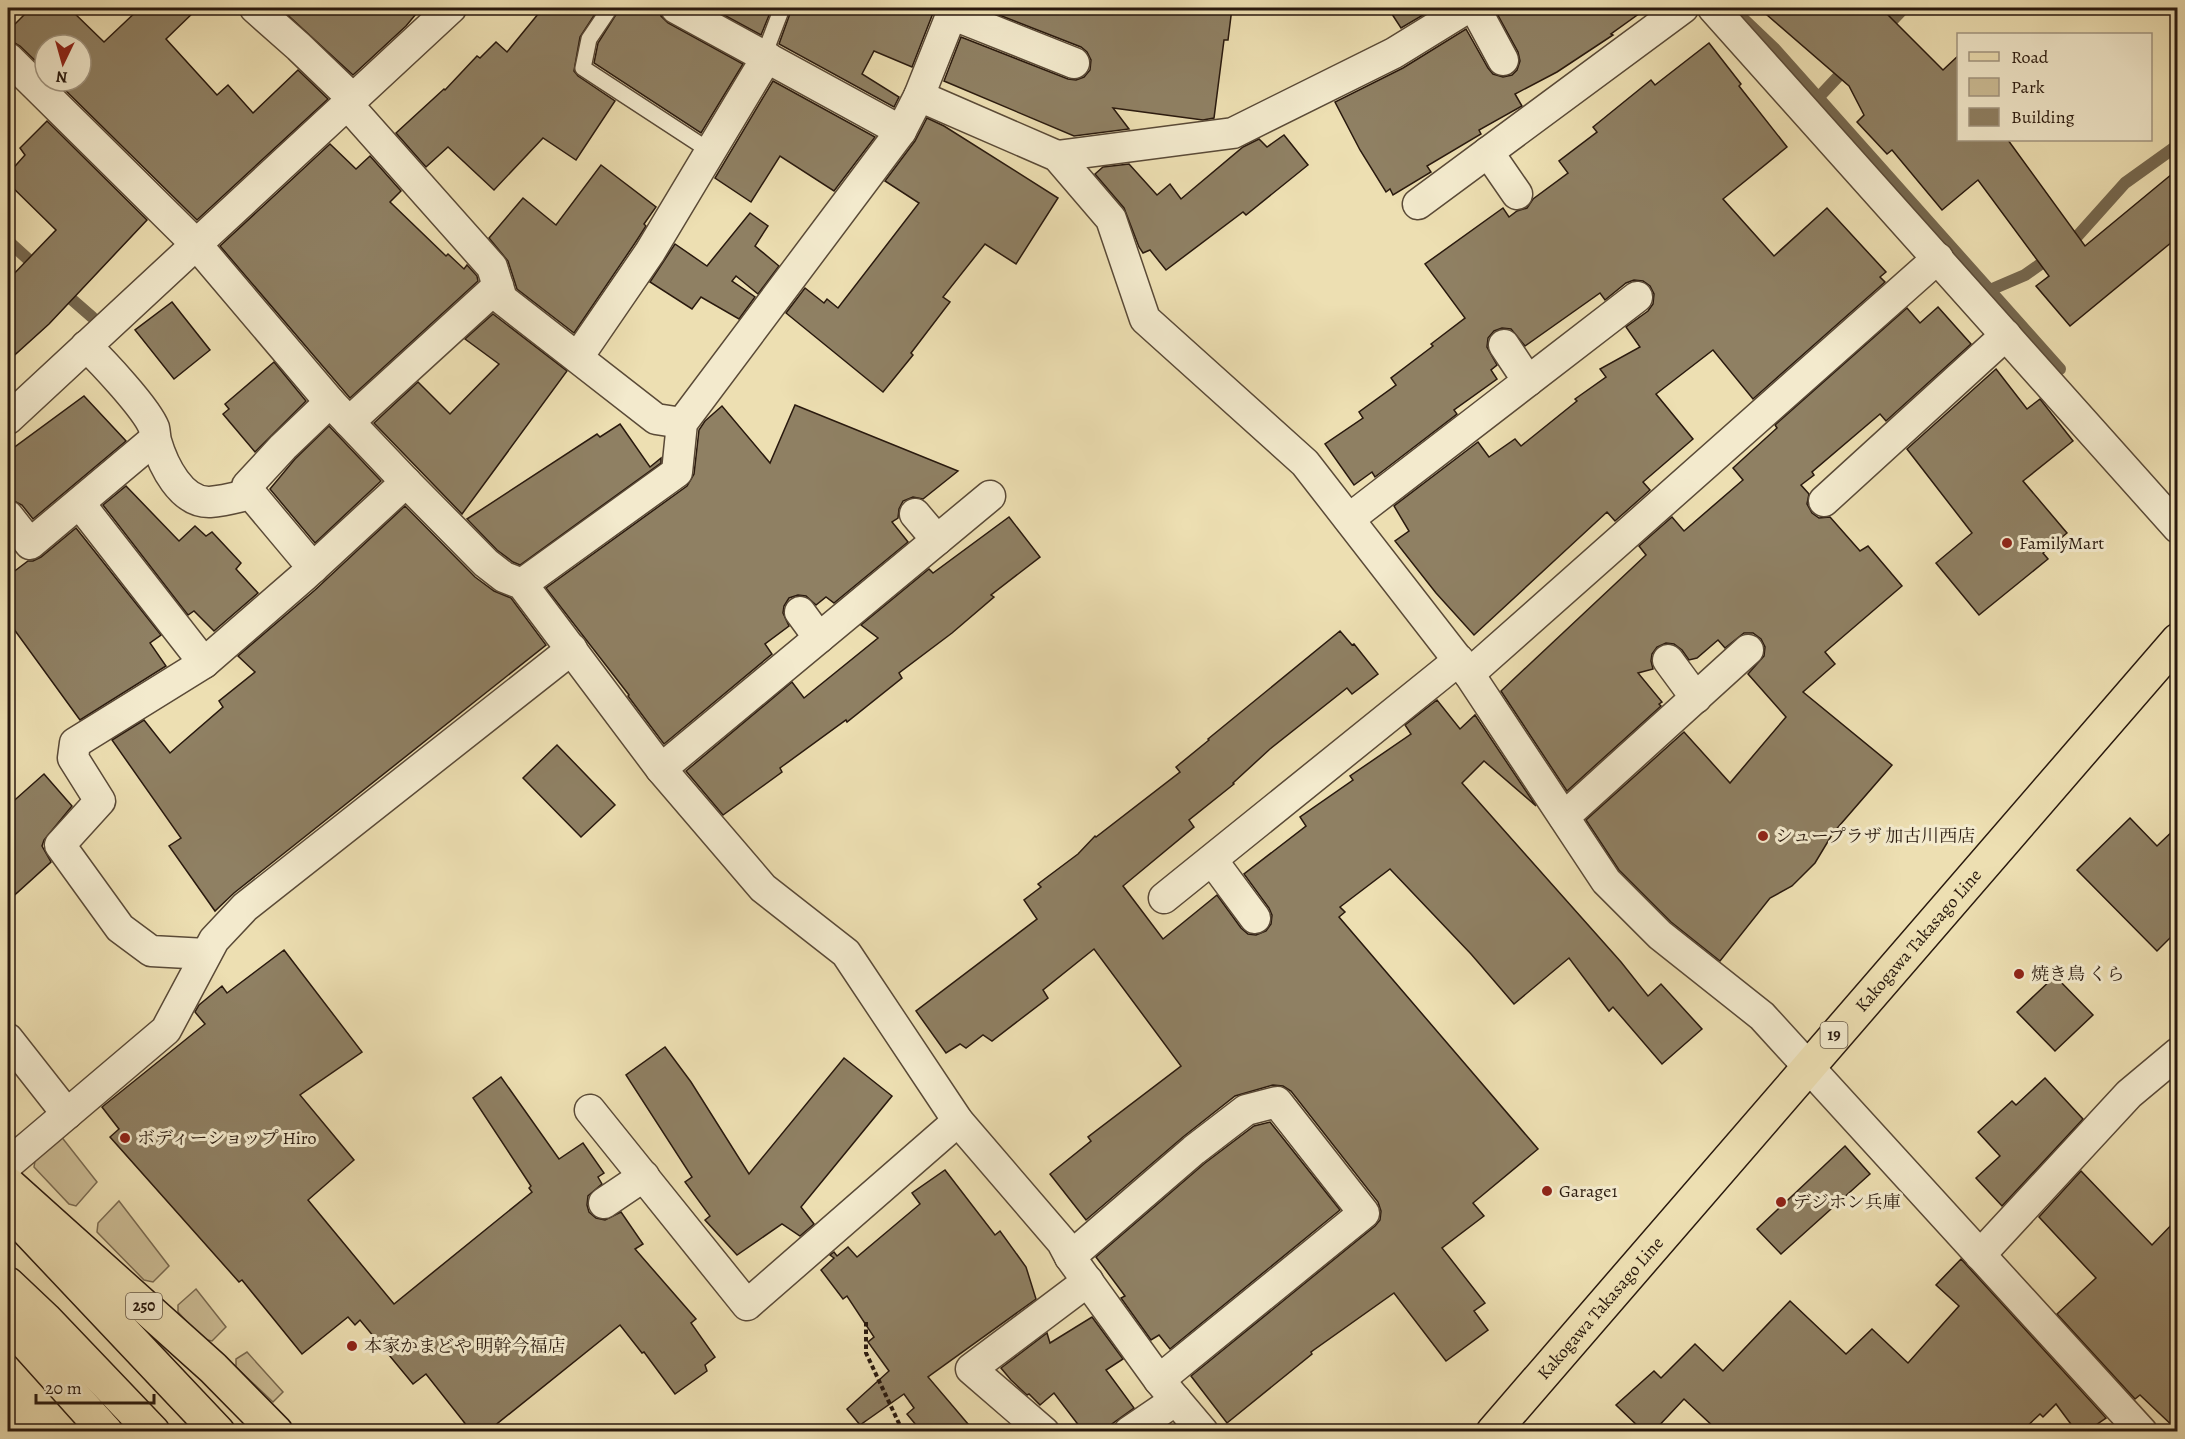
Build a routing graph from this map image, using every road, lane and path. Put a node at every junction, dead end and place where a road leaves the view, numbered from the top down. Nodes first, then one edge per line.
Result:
1 (255, 8) edge
2 (451, 8) edge
3 (610, 8) edge
4 (676, 8) edge
5 (782, 8) edge
6 (1467, 8) edge
7 (1475, 8) edge
8 (1683, 8) edge
9 (1713, 8) edge
10 (952, 11) edge
11 (765, 56) junction
12 (8, 58) edge
13 (1503, 60) dead end
14 (1074, 63) dead end
15 (919, 96) junction
16 (350, 102) junction
17 (901, 131) junction
18 (710, 151) junction
19 (1488, 152) junction
20 (1057, 156) junction
21 (1517, 194) dead end
22 (1418, 204) dead end
23 (196, 244) junction
24 (1938, 258) junction
25 (498, 286) junction
26 (1637, 297) dead end
27 (2006, 335) junction
28 (1504, 345) dead end
29 (86, 346) junction
30 (578, 357) junction
31 (1528, 381) junction
32 (339, 412) junction
33 (8, 419) edge
34 (682, 423) junction
35 (155, 439) junction
36 (406, 483) junction
37 (251, 494) junction
38 (990, 496) dead end
39 (1824, 501) dead end
40 (80, 504) junction
41 (915, 514) dead end
42 (8, 516) edge
43 (1349, 519) junction
44 (2178, 528) edge
45 (937, 540) junction
46 (313, 568) junction
47 (522, 584) junction
48 (800, 612) dead end
49 (819, 638) junction
50 (2178, 640) edge
51 (572, 649) junction
52 (1748, 650) dead end
53 (1668, 660) dead end
54 (204, 663) junction
55 (1464, 667) junction
56 (1696, 698) junction
57 (661, 769) junction
58 (1564, 818) junction
59 (1212, 860) junction
60 (1164, 898) dead end
61 (1255, 918) dead end
62 (206, 954) junction
63 (8, 1039) edge
64 (2173, 1064) edge
65 (1807, 1066) junction
66 (590, 1110) dead end
67 (67, 1114) junction
68 (958, 1121) junction
69 (8, 1164) edge
70 (644, 1176) junction
71 (8, 1184) edge
72 (604, 1203) dead end
73 (8, 1210) edge
74 (1980, 1255) junction
75 (1070, 1257) junction
76 (1088, 1281) junction
77 (8, 1284) edge
78 (866, 1322) dead end
79 (8, 1323) edge
80 (1168, 1390) junction
81 (106, 1431) edge
82 (153, 1431) edge
83 (218, 1431) edge
84 (276, 1431) edge
85 (903, 1431) edge
86 (1044, 1431) edge
87 (1129, 1431) edge
88 (1203, 1431) edge
89 (1493, 1431) edge
90 (2142, 1431) edge

1 - 16 street
2 - 16 street
3 - 18 lane
4 - 11 street
5 - 11 lane
6 - 20 street
7 - 13 street
8 - 19 street
9 - 24 street
10 - 14 street
10 - 15 street
11 - 17 street
11 - 18 street
12 - 23 street
15 - 17 street
15 - 20 street
16 - 23 street
16 - 25 street
17 - 34 street
18 - 30 street
19 - 21 street
19 - 22 street
20 - 43 street
23 - 29 street
23 - 32 street
24 - 27 street
24 - 55 street
25 - 30 street
25 - 32 street
26 - 31 street
27 - 39 street
27 - 44 street
28 - 31 street
29 - 33 street
29 - 35 street
30 - 34 street
31 - 43 street
32 - 36 street
32 - 37 street
34 - 47 street
35 - 37 street
35 - 40 street
36 - 46 street
36 - 47 street
37 - 46 street
38 - 45 street
40 - 42 street
40 - 54 street
41 - 45 street
43 - 55 street
45 - 49 street
46 - 54 street
47 - 51 street
48 - 49 street
49 - 57 street
50 - 65 main road, Kakogawa Takasago Line / 19
51 - 57 street
51 - 62 street
52 - 56 street
53 - 56 street
54 - 62 street
55 - 58 street
55 - 59 street
56 - 58 street
57 - 68 street
58 - 65 street
59 - 60 street
59 - 61 street
62 - 67 street
63 - 67 street
64 - 74 street
65 - 74 street
65 - 89 main road, Kakogawa Takasago Line / 19
66 - 70 street
67 - 69 street
68 - 70 street
68 - 75 street
70 - 72 street
71 - 84 main road, 250
73 - 83 main road, 250
74 - 90 street
75 - 76 street
75 - 80 street
76 - 80 street
76 - 86 street
77 - 82 main road
78 - 85 path
79 - 81 main road
80 - 87 street
80 - 88 street

